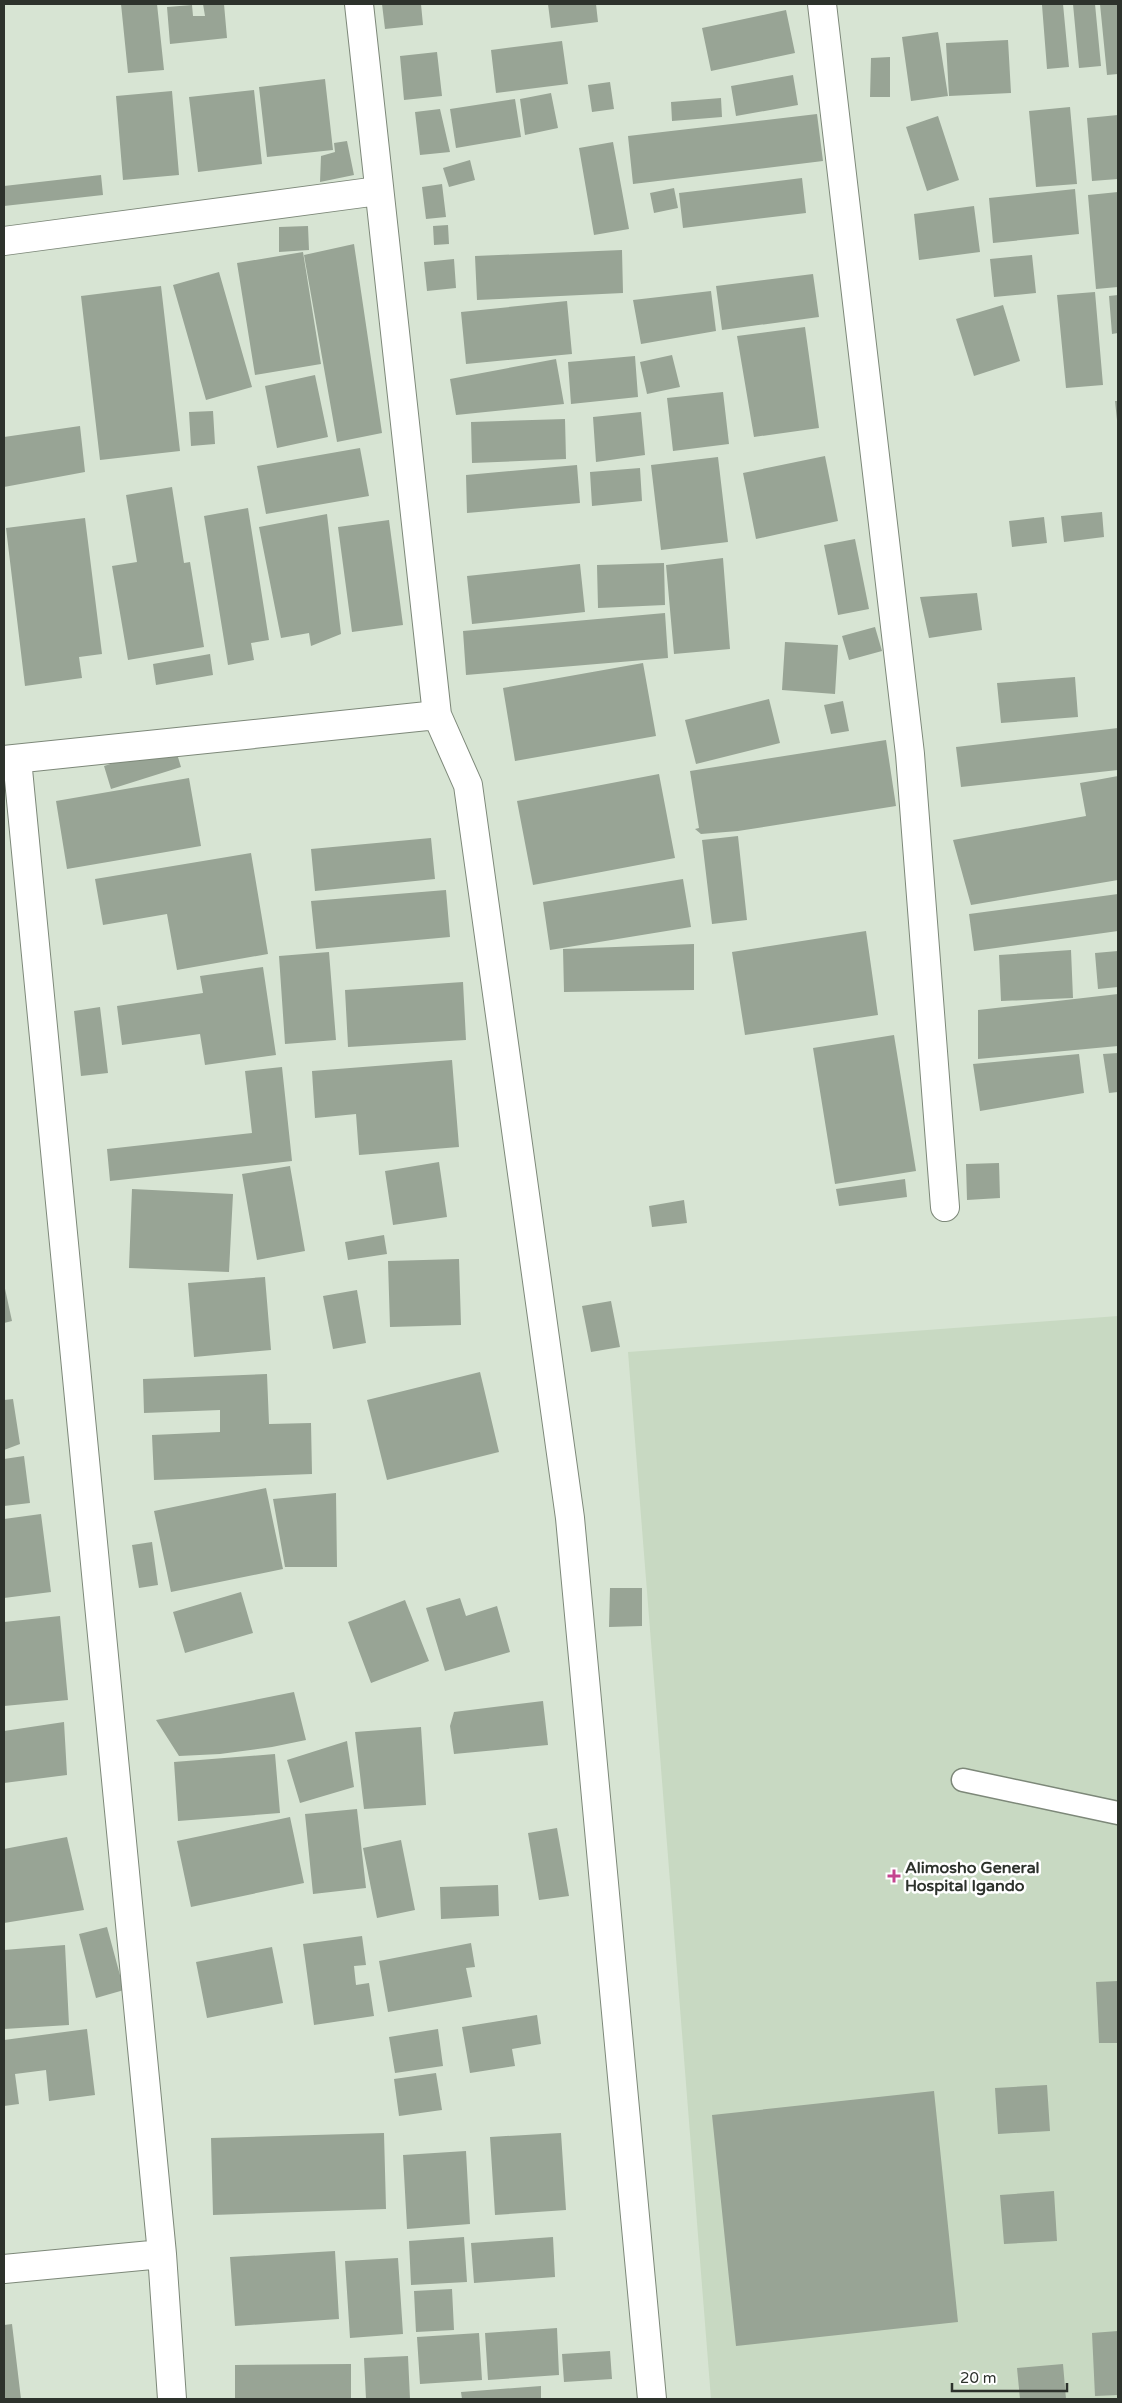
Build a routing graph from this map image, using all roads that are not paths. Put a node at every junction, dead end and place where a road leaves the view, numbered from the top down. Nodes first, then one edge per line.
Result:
1 (359, 4) edge
2 (822, 4) edge
3 (378, 191) junction
4 (4, 241) edge
5 (437, 714) junction
6 (10, 760) edge
7 (945, 1207) dead end
8 (963, 1780) dead end
9 (1118, 1813) edge
10 (162, 2254) junction
11 (4, 2269) edge
12 (172, 2399) edge
13 (652, 2399) edge

1 - 3 street
2 - 7 street
3 - 4 street
3 - 5 street
5 - 6 street
5 - 13 street
6 - 10 street
8 - 9 lane
10 - 11 street
10 - 12 street

